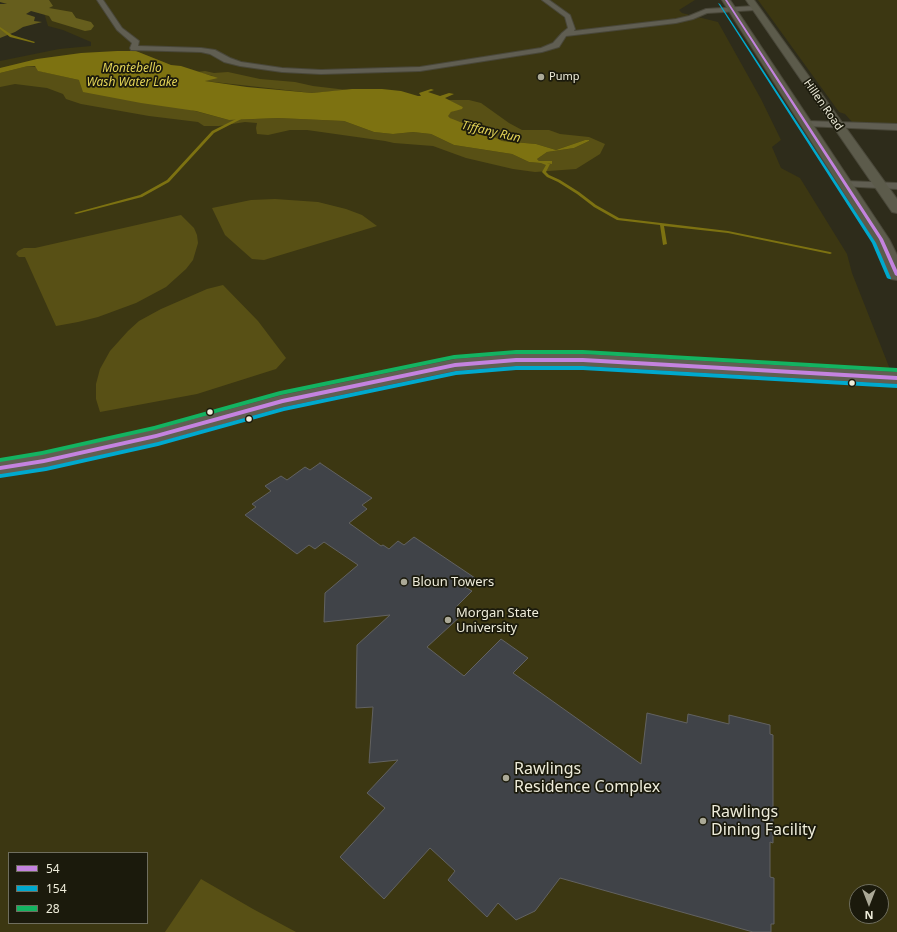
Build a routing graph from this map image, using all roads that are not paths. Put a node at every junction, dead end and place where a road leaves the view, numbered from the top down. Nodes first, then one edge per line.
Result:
1 (100, 0) edge
2 (545, 0) edge
3 (726, 0) edge
4 (752, 4) edge
5 (732, 9) junction
6 (564, 34) junction
7 (807, 124) junction
8 (838, 125) junction
9 (897, 127) edge
10 (844, 184) junction
11 (880, 185) junction
12 (897, 186) edge
13 (897, 209) edge
14 (895, 266) edge
15 (418, 374) junction
16 (897, 378) edge
17 (897, 389) edge
18 (0, 468) edge

1 - 6 street
2 - 6 street
3 - 5 main road, Hillen Road
4 - 5 street
4 - 8 main road, Hillen Road
5 - 6 street
5 - 7 main road, Hillen Road
7 - 8 street
7 - 10 main road, Hillen Road
8 - 9 street
8 - 11 main road, Hillen Road
10 - 11 street
10 - 14 main road, Hillen Road
11 - 12 street
11 - 13 main road, Hillen Road
15 - 16 main road
15 - 17 main road
15 - 18 main road

